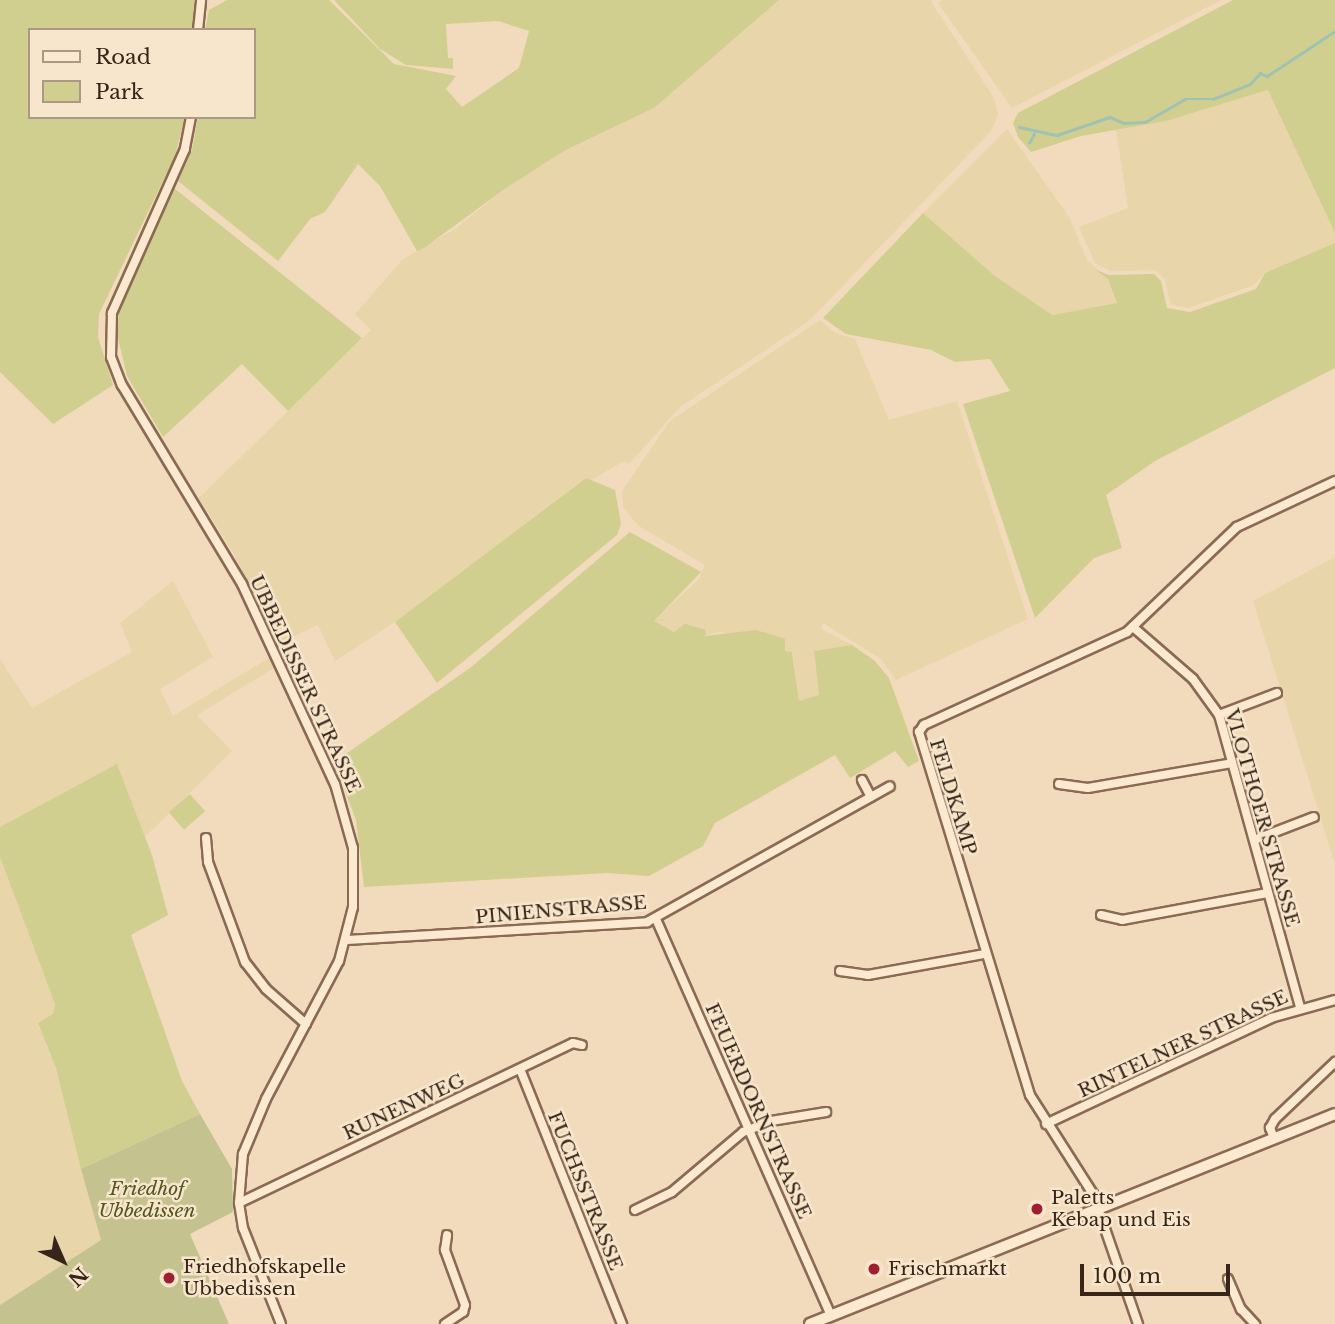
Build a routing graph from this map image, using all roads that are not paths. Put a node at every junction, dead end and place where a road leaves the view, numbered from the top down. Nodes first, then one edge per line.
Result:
1 (201, 0) edge
2 (198, 28) edge
3 (191, 119) edge
4 (1335, 481) edge
5 (1133, 627) junction
6 (1277, 692) dead end
7 (1219, 715) junction
8 (1232, 763) junction
9 (862, 780) dead end
10 (1059, 783) dead end
11 (890, 786) dead end
12 (871, 797) junction
13 (1314, 817) dead end
14 (206, 838) dead end
15 (1254, 840) junction
16 (1268, 893) junction
17 (1101, 915) dead end
18 (656, 919) junction
19 (347, 940) junction
20 (985, 954) junction
21 (840, 971) dead end
22 (1335, 1000) edge
23 (1300, 1007) junction
24 (306, 1024) junction
25 (582, 1045) dead end
26 (1335, 1062) edge
27 (520, 1069) junction
28 (826, 1112) dead end
29 (1335, 1114) edge
30 (1046, 1124) junction
31 (750, 1129) junction
32 (1274, 1138) junction
33 (239, 1203) junction
34 (1098, 1208) junction
35 (635, 1210) dead end
36 (447, 1235) dead end
37 (1228, 1279) dead end
38 (831, 1315) junction
39 (281, 1324) edge
40 (445, 1324) edge
41 (622, 1324) edge
42 (810, 1324) edge
43 (1138, 1324) edge
44 (1255, 1324) edge

1 - 2 street
3 - 19 street, UBBEDISSER STRASSE
4 - 5 street, FELDKAMP
5 - 7 street, VLOTHOER STRASSE
5 - 20 street, FELDKAMP
6 - 7 street
7 - 8 street, VLOTHOER STRASSE
8 - 10 street
8 - 15 street, VLOTHOER STRASSE
9 - 12 street
11 - 12 street, PINIENSTRASSE
12 - 18 street, PINIENSTRASSE
13 - 15 street
14 - 24 street
15 - 16 street, VLOTHOER STRASSE
16 - 17 street
16 - 23 street, VLOTHOER STRASSE
18 - 19 street, PINIENSTRASSE
18 - 31 street, FEUERDORNSTRASSE
19 - 24 street, UBBEDISSER STRASSE
20 - 21 street
20 - 30 street, FELDKAMP
22 - 23 street, RINTELNER STRASSE
23 - 30 street, RINTELNER STRASSE
24 - 33 street, UBBEDISSER STRASSE
25 - 27 street, RUNENWEG
26 - 32 street
27 - 33 street, RUNENWEG
27 - 41 street, FUCHSSTRASSE
28 - 31 street
29 - 32 street
30 - 34 street, FELDKAMP
31 - 35 street
31 - 38 street, FEUERDORNSTRASSE
32 - 34 street
33 - 39 street, UBBEDISSER STRASSE
34 - 38 street
34 - 43 street, FELDKAMP
36 - 40 street
37 - 44 street
38 - 42 street

